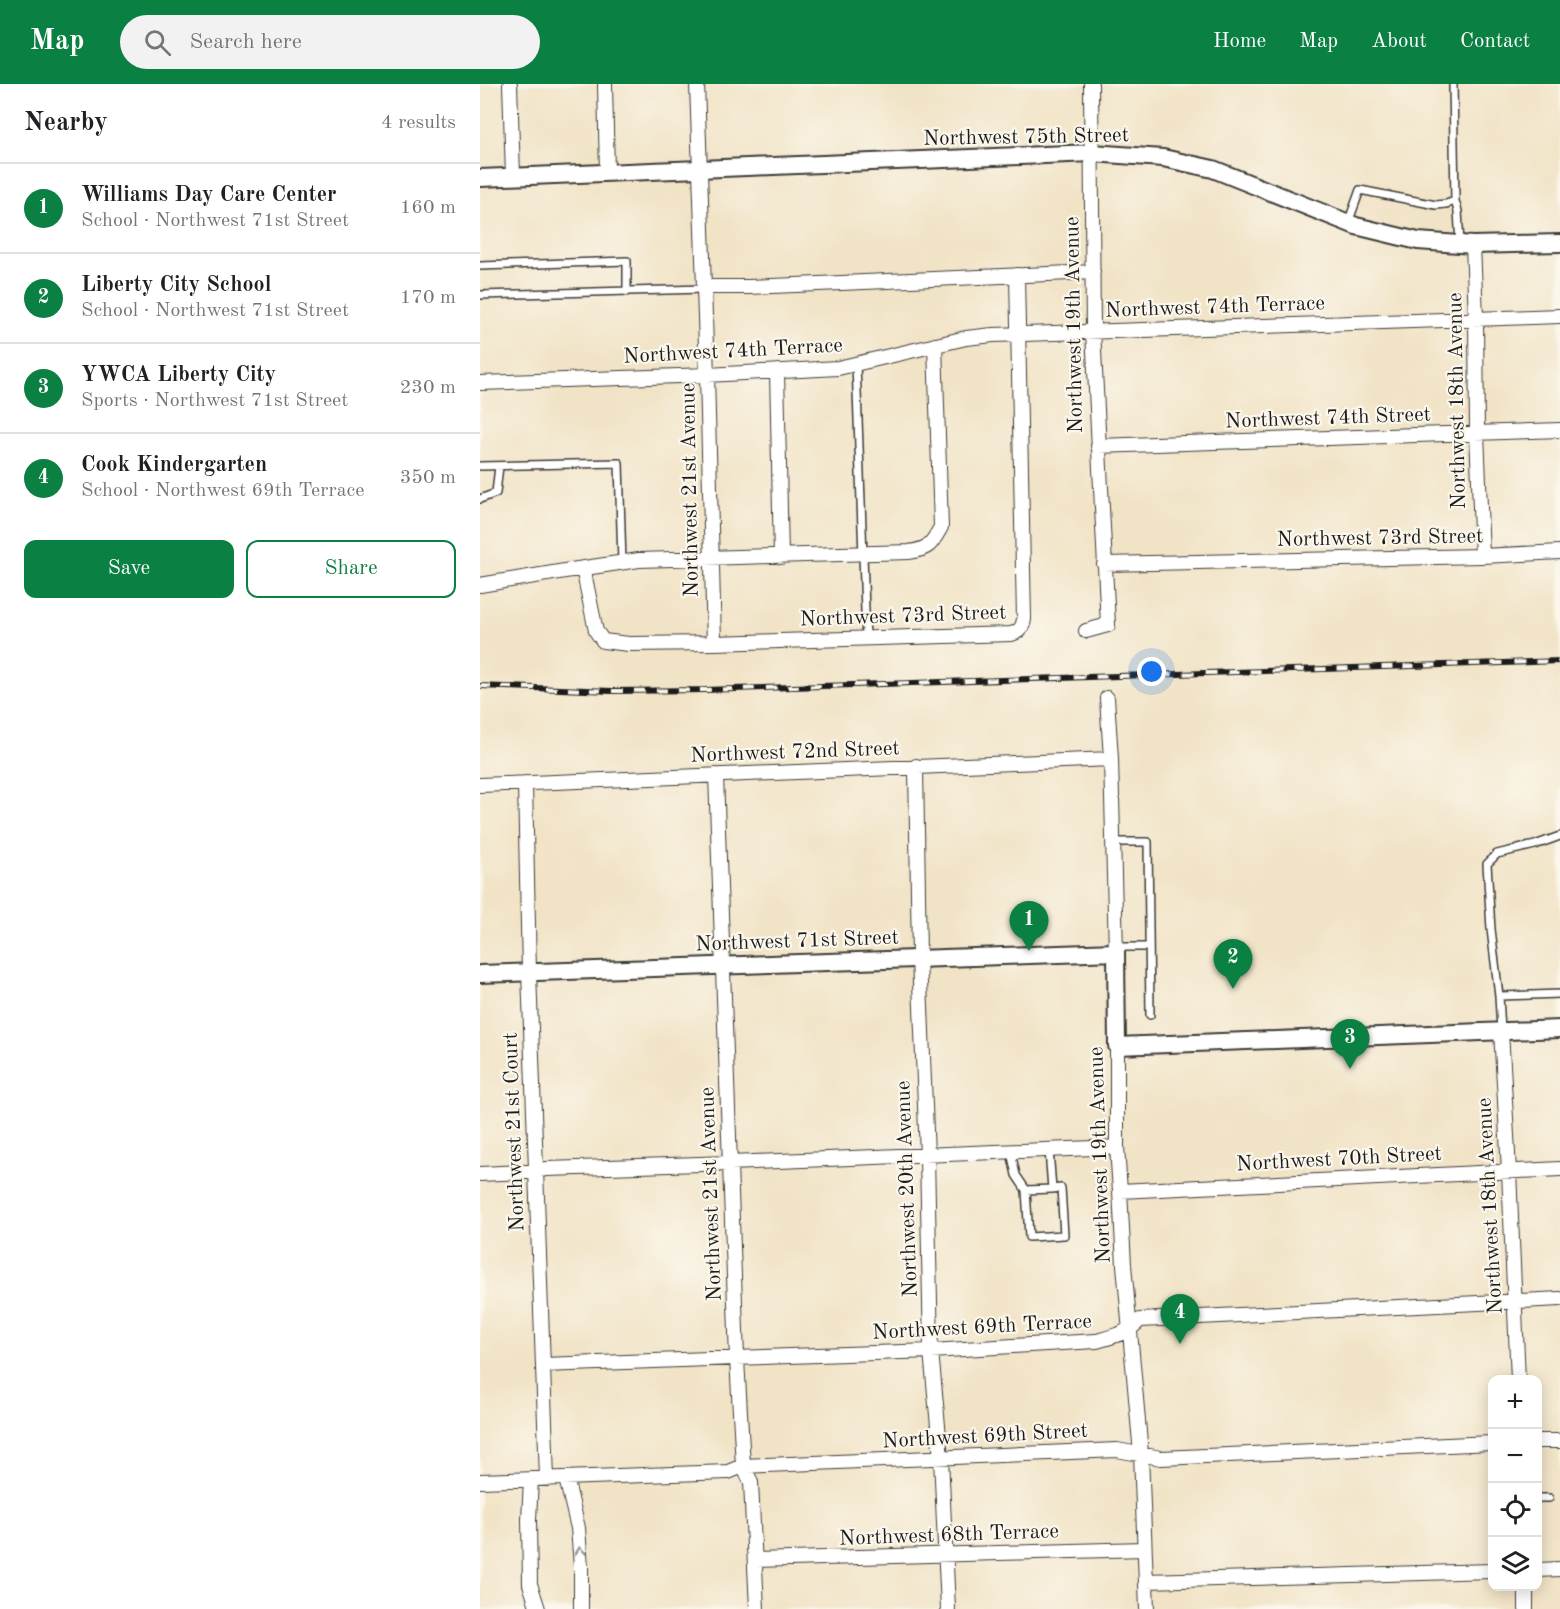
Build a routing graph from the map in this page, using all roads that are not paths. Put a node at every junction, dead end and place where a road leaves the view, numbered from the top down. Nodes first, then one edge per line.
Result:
1 (510, 84) edge
2 (605, 84) edge
3 (697, 84) edge
4 (1091, 84) edge
5 (1453, 84) edge
6 (1092, 153) junction
7 (700, 170) junction
8 (608, 173) junction
9 (513, 176) junction
10 (480, 178) edge
11 (1455, 201) junction
12 (1348, 223) junction
13 (1560, 243) edge
14 (1467, 245) junction
15 (480, 266) edge
16 (1093, 272) junction
17 (1017, 275) junction
18 (704, 288) junction
19 (627, 292) junction
20 (480, 295) edge
21 (1560, 316) edge
22 (1476, 318) junction
23 (1094, 331) junction
24 (1019, 334) junction
25 (935, 345) junction
26 (856, 364) junction
27 (777, 371) junction
28 (707, 375) junction
29 (480, 382) edge
30 (1560, 430) edge
31 (1477, 433) junction
32 (1098, 446) junction
33 (480, 466) edge
34 (499, 466) junction
35 (480, 499) edge
36 (1560, 552) edge
37 (863, 554) junction
38 (782, 556) junction
39 (1482, 556) junction
40 (712, 559) junction
41 (622, 562) junction
42 (1104, 564) junction
43 (583, 568) junction
44 (480, 585) edge
45 (1086, 631) dead end
46 (866, 638) junction
47 (714, 643) junction
48 (1107, 698) dead end
49 (1111, 759) junction
50 (916, 766) junction
51 (716, 775) junction
52 (525, 783) junction
53 (480, 785) edge
54 (1560, 836) edge
55 (1113, 842) junction
56 (1149, 947) junction
57 (1116, 950) junction
58 (919, 958) junction
59 (723, 966) junction
60 (529, 972) junction
61 (480, 974) edge
62 (1560, 994) edge
63 (1499, 996) junction
64 (1150, 1015) dead end
65 (1560, 1029) edge
66 (1501, 1031) junction
67 (1117, 1046) junction
68 (1117, 1147) junction
69 (1049, 1150) junction
70 (1011, 1152) junction
71 (927, 1155) junction
72 (729, 1163) junction
73 (1560, 1169) edge
74 (535, 1170) junction
75 (1509, 1171) junction
76 (480, 1174) edge
77 (1052, 1189) junction
78 (1026, 1190) junction
79 (1120, 1191) junction
80 (1560, 1299) edge
81 (1515, 1301) junction
82 (1131, 1329) junction
83 (931, 1351) junction
84 (737, 1359) junction
85 (543, 1365) junction
86 (1518, 1375) edge
87 (1560, 1440) edge
88 (1542, 1441) edge
89 (1488, 1443) edge
90 (1141, 1454) junction
91 (941, 1458) junction
92 (743, 1466) junction
93 (566, 1478) junction
94 (531, 1479) junction
95 (547, 1479) junction
96 (480, 1481) edge
97 (1542, 1498) edge
98 (1549, 1498) dead end
99 (1143, 1549) junction
100 (946, 1555) junction
101 (755, 1560) junction
102 (1560, 1569) edge
103 (1542, 1570) edge
104 (1488, 1571) edge
105 (1146, 1581) junction
106 (1526, 1591) edge
107 (538, 1609) edge
108 (582, 1609) edge
109 (757, 1609) edge
110 (948, 1609) edge
111 (1147, 1609) edge
112 (1526, 1609) edge

1 - 9 street
2 - 8 street
3 - 7 street, Northwest 21st Avenue
4 - 6 street, Northwest 19th Avenue
5 - 11 lane
6 - 7 street, Northwest 75th Street
6 - 12 street, Northwest 75th Street
6 - 16 street, Northwest 19th Avenue
7 - 8 street, Northwest 75th Street
7 - 18 street, Northwest 21st Avenue
8 - 9 street, Northwest 75th Street
9 - 10 street, Northwest 75th Street
11 - 12 lane
11 - 14 lane
12 - 14 street, Northwest 75th Street
13 - 14 street, Northwest 75th Street
14 - 22 street, Northwest 18th Avenue
15 - 19 lane
16 - 17 street, Northwest 74th Terrace
16 - 23 street, Northwest 19th Avenue
17 - 18 street, Northwest 74th Terrace
17 - 24 street
18 - 19 lane
18 - 28 street, Northwest 21st Avenue
19 - 20 lane
21 - 22 street, Northwest 74th Terrace
22 - 23 street, Northwest 74th Terrace
22 - 31 street, Northwest 18th Avenue
23 - 24 street, Northwest 74th Terrace
23 - 32 street, Northwest 19th Avenue
24 - 25 street, Northwest 74th Terrace
24 - 46 street, Northwest 73rd Street
25 - 26 street, Northwest 74th Terrace
25 - 37 street
26 - 27 street, Northwest 74th Terrace
26 - 37 lane
27 - 28 street, Northwest 74th Terrace
27 - 38 street
28 - 29 street, Northwest 74th Terrace
28 - 40 street, Northwest 21st Avenue
30 - 31 street, Northwest 74th Street
31 - 32 street, Northwest 74th Street
31 - 39 street, Northwest 18th Avenue
32 - 42 street, Northwest 19th Avenue
33 - 34 lane
34 - 35 lane
34 - 41 lane
36 - 39 street, Northwest 73rd Street
37 - 38 street
37 - 46 lane
38 - 40 street
39 - 42 street, Northwest 73rd Street
40 - 41 street
40 - 47 street, Northwest 21st Avenue
41 - 43 street
42 - 45 street
43 - 44 street
43 - 47 street, Northwest 73rd Street
46 - 47 street, Northwest 73rd Street
48 - 49 street, Northwest 19th Avenue
49 - 50 street, Northwest 72nd Street
49 - 55 street, Northwest 19th Avenue
50 - 51 street, Northwest 72nd Street
50 - 58 street, Northwest 20th Avenue
51 - 52 street, Northwest 72nd Street
51 - 59 street, Northwest 21st Avenue
52 - 53 street, Northwest 72nd Street
52 - 60 street, Northwest 21st Court
54 - 63 lane
55 - 56 lane
55 - 57 street, Northwest 19th Avenue
56 - 57 lane
56 - 64 lane
57 - 58 street, Northwest 71st Street
57 - 67 street, Northwest 19th Avenue
58 - 59 street, Northwest 71st Street
58 - 71 street, Northwest 20th Avenue
59 - 60 street, Northwest 71st Street
59 - 72 street, Northwest 21st Avenue
60 - 61 street, Northwest 71st Street
60 - 74 street, Northwest 21st Court
62 - 63 lane
63 - 66 lane
65 - 66 street
66 - 67 street
66 - 75 street, Northwest 18th Avenue
67 - 68 street, Northwest 19th Avenue
68 - 69 street
68 - 79 street, Northwest 19th Avenue
69 - 70 street
69 - 77 lane
70 - 71 street
70 - 78 lane
71 - 72 street
71 - 83 street, Northwest 20th Avenue
72 - 74 street
72 - 84 street, Northwest 21st Avenue
73 - 75 street, Northwest 70th Street
74 - 76 street
74 - 85 street, Northwest 21st Court
75 - 79 street, Northwest 70th Street
75 - 81 street, Northwest 18th Avenue
77 - 78 lane
77 - 78 lane
79 - 82 street, Northwest 19th Avenue
80 - 81 street, Northwest 69th Terrace
81 - 82 street, Northwest 69th Terrace
81 - 86 street, Northwest 18th Avenue
82 - 83 street, Northwest 69th Terrace
82 - 90 street, Northwest 19th Avenue
83 - 84 street, Northwest 69th Terrace
83 - 91 street, Northwest 20th Avenue
84 - 85 street, Northwest 69th Terrace
84 - 92 street, Northwest 21st Avenue
85 - 95 street, Northwest 21st Court
87 - 88 street
89 - 90 street, Northwest 69th Street
90 - 91 street, Northwest 69th Street
90 - 99 street, Northwest 19th Avenue
91 - 92 street, Northwest 69th Street
91 - 100 street, Northwest 20th Avenue
92 - 93 street, Northwest 69th Street
92 - 101 street, Northwest 21st Avenue
93 - 95 street, Northwest 69th Street
108 -> 93 street
94 - 95 street, Northwest 69th Street
94 - 96 street, Northwest 69th Street
94 - 107 street
97 - 98 lane
99 - 100 street, Northwest 68th Terrace
99 - 105 street, Northwest 19th Avenue
100 - 101 street, Northwest 68th Terrace
100 - 110 street, Northwest 20th Avenue
101 - 109 street, Northwest 21st Avenue
102 - 103 street
104 - 105 street
105 - 111 street, Northwest 19th Avenue
106 - 112 street

